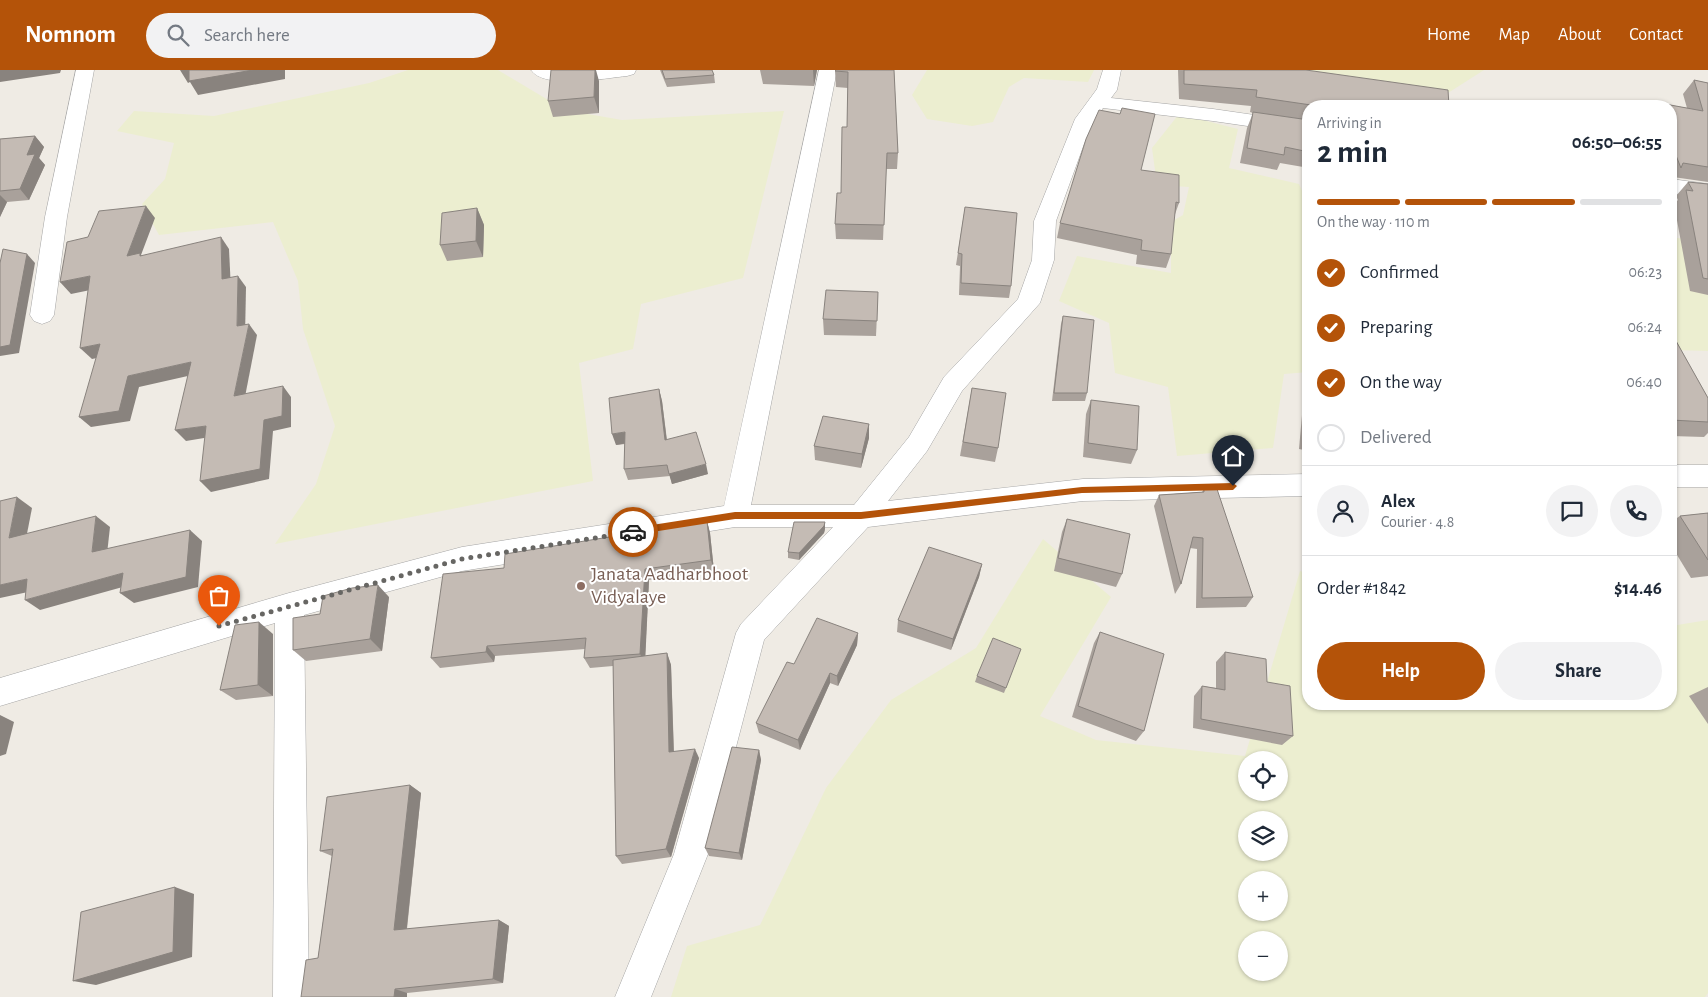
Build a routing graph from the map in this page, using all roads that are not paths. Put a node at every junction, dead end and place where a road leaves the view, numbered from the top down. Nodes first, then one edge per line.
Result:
1 (85, 70) edge
2 (540, 70) edge
3 (627, 70) edge
4 (828, 70) edge
5 (1112, 70) edge
6 (1098, 102) junction
7 (1302, 128) edge
8 (1677, 187) edge
9 (1708, 191) edge
10 (42, 315) dead end
11 (1677, 476) edge
12 (1708, 476) edge
13 (1302, 485) edge
14 (735, 516) junction
15 (861, 516) junction
16 (289, 606) junction
17 (0, 692) edge
18 (291, 997) edge
19 (634, 997) edge

1 - 10 street
2 - 3 street
4 - 14 street
5 - 6 street
6 - 7 street
6 - 15 street
8 - 9 street
11 - 12 street
13 - 15 street
14 - 15 street
14 - 16 street
15 - 19 street
16 - 17 street
16 - 18 street

